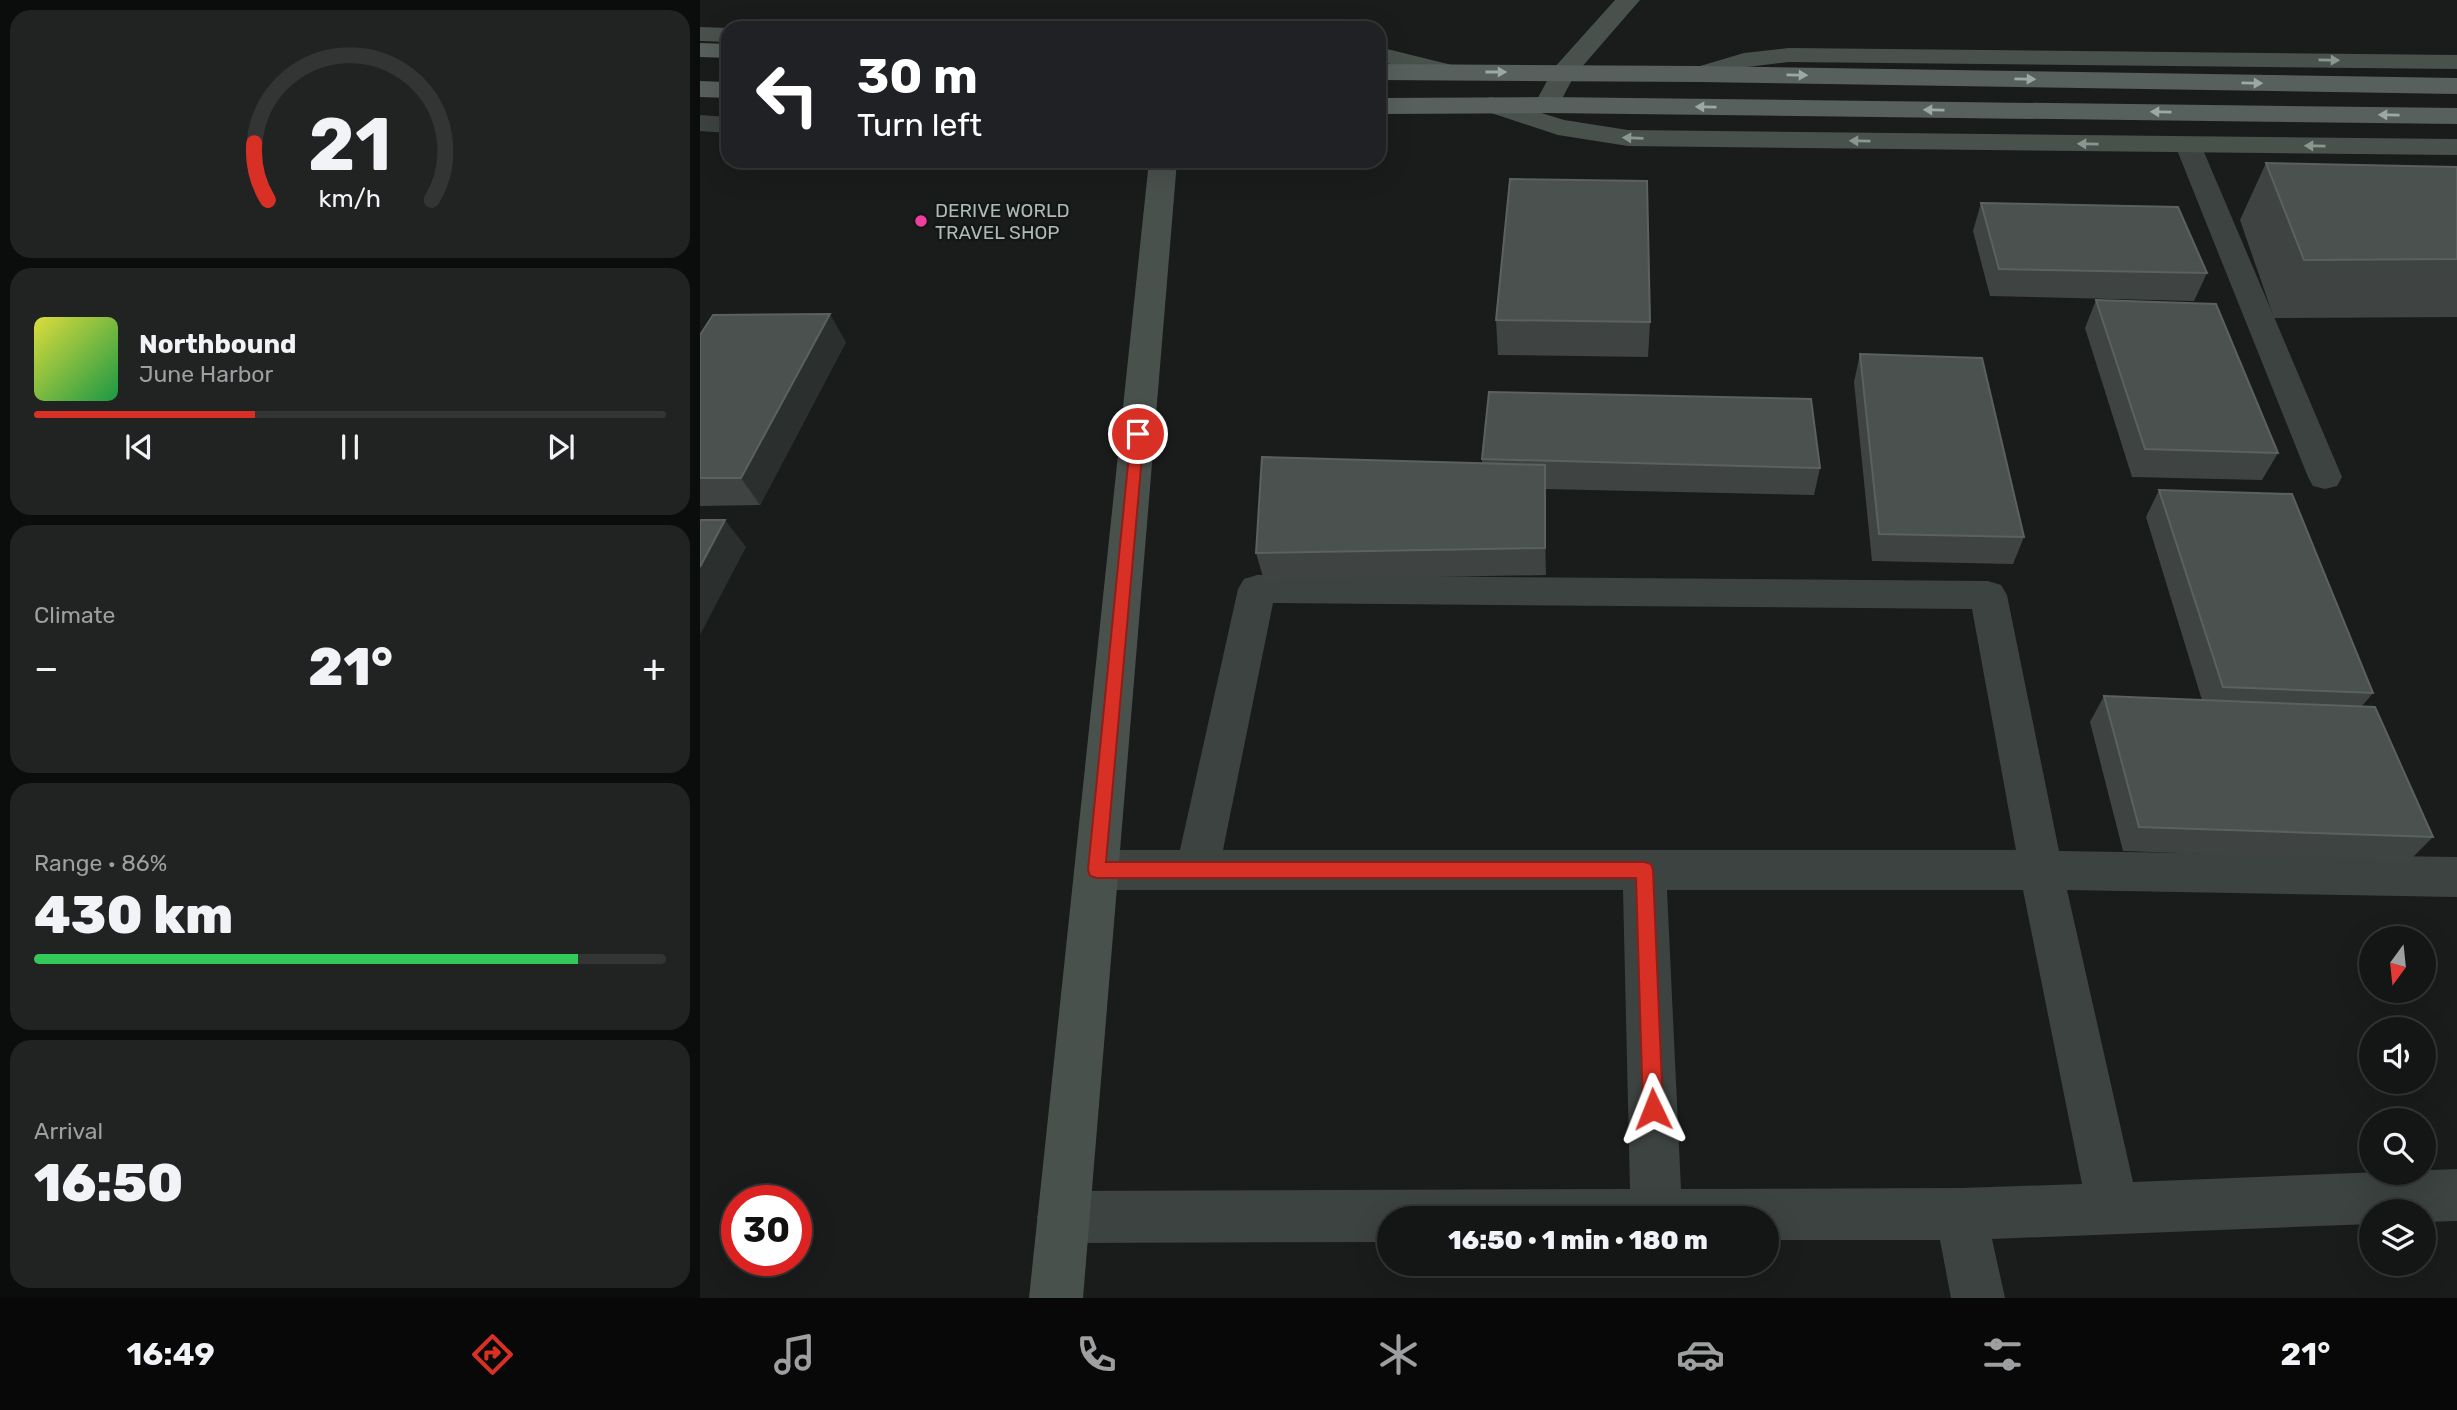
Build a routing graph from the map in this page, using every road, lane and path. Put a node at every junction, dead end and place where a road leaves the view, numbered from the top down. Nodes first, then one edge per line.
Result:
1 (1628, 0) edge
2 (700, 34) edge
3 (721, 35) edge
4 (700, 50) edge
5 (721, 51) edge
6 (1386, 56) edge
7 (2457, 62) edge
8 (1386, 72) edge
9 (1451, 72) junction
10 (1563, 73) junction
11 (1699, 74) junction
12 (2457, 86) edge
13 (700, 89) edge
14 (721, 90) edge
15 (1491, 105) junction
16 (1547, 105) junction
17 (1386, 106) edge
18 (2457, 116) edge
19 (700, 123) edge
20 (721, 124) edge
21 (2188, 145) junction
22 (2457, 147) edge
23 (1162, 168) edge
24 (2325, 477) dead end
25 (1097, 870) junction
26 (1197, 870) junction
27 (1644, 870) junction
28 (2041, 870) junction
29 (2457, 877) edge
30 (2457, 1195) edge
31 (1656, 1206) edge
32 (2113, 1209) junction
33 (1961, 1214) junction
34 (1779, 1215) edge
35 (1377, 1216) edge
36 (1063, 1217) junction
37 (1056, 1298) edge
38 (1978, 1298) edge

1 - 10 street
2 - 3 street
4 - 5 main road
6 - 9 street
11 -> 7 street
8 - 9 main road
9 -> 10 main road
10 - 11 main road
10 - 16 street
11 -> 12 main road
13 - 14 main road
15 - 16 main road
15 - 17 main road
21 -> 15 street
18 -> 16 main road
19 - 20 street
22 -> 21 street
21 - 24 street
23 - 25 street
25 - 26 street
25 - 36 street
26 - 27 street
26 - 28 street
27 - 28 street
27 - 31 street
28 - 29 street
28 - 32 street
30 - 32 street
32 - 33 street
33 - 34 street
33 - 38 street
35 - 36 street
36 - 37 street

